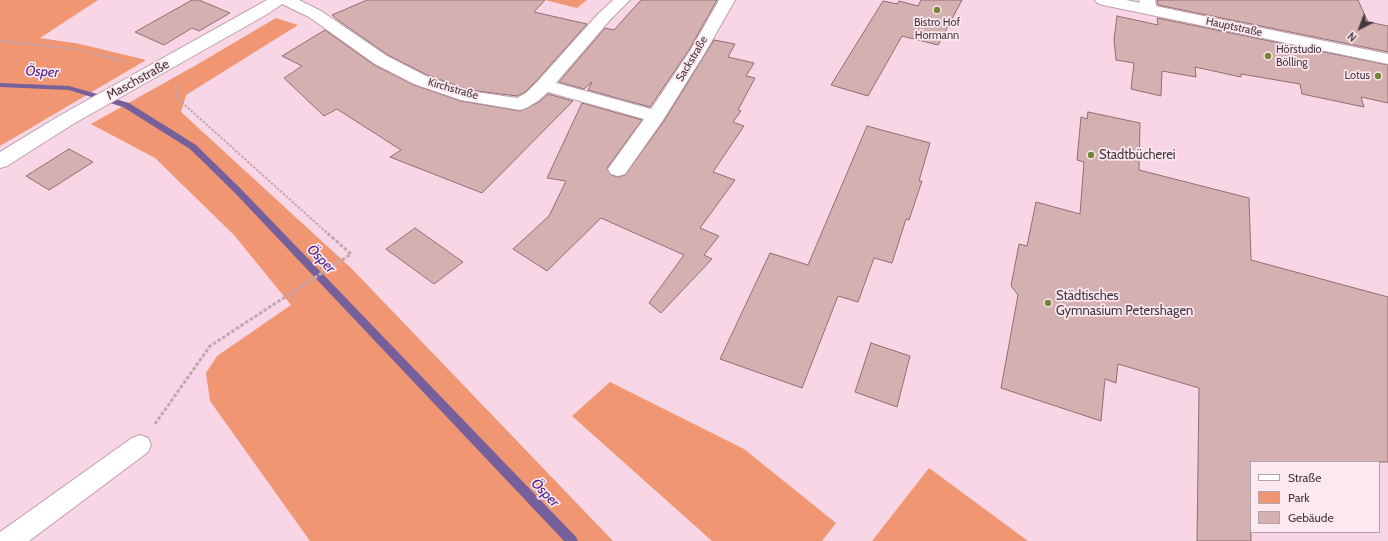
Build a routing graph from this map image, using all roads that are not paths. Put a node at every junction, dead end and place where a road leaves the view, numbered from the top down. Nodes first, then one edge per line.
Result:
1 (278, 0) edge
2 (286, 0) edge
3 (622, 0) edge
4 (727, 0) edge
5 (1103, 0) edge
6 (1148, 5) edge
7 (1388, 60) edge
8 (544, 85) junction
9 (656, 116) junction
10 (0, 161) edge
11 (618, 169) dead end
12 (140, 445) road end
13 (9, 541) edge

1 - 10 street, Maschstraße
2 - 8 street, Kirchstraße
3 - 8 street, Kirchstraße
4 - 9 street, Sackstraße
5 - 6 street, Hauptstraße
6 - 7 street, Hauptstraße
8 - 9 street
9 - 11 street, Sackstraße
12 - 13 lane

